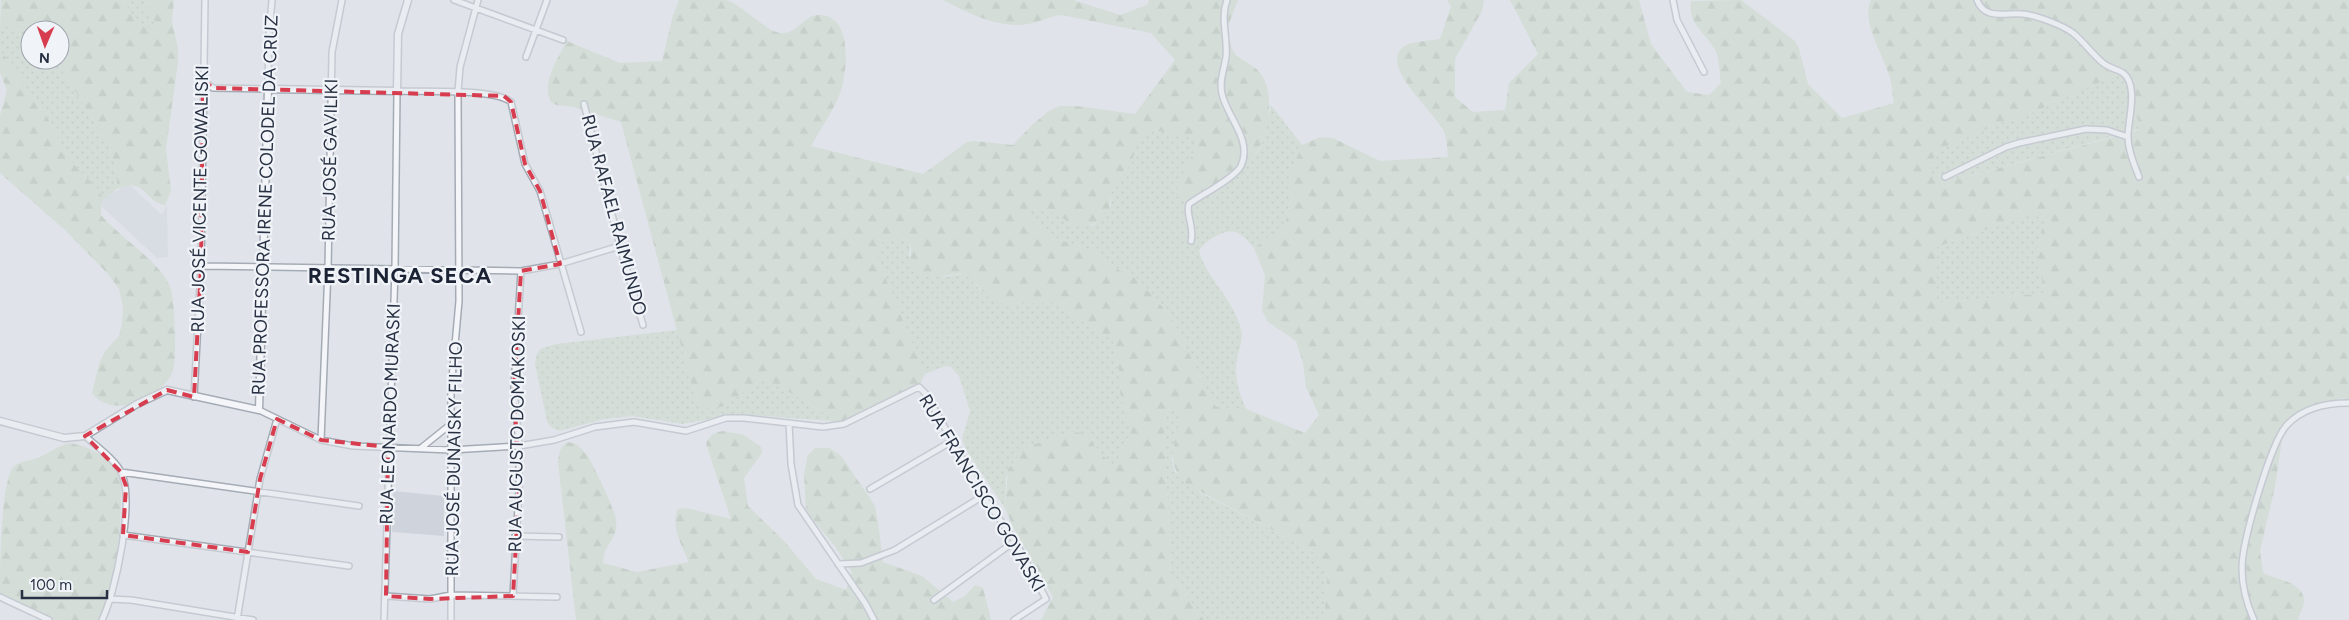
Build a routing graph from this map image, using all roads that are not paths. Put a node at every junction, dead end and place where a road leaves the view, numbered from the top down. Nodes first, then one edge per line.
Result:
1 (205, 0) edge
2 (272, 0) edge
3 (342, 0) edge
4 (408, 0) edge
5 (454, 0) edge
6 (478, 0) edge
7 (546, 0) edge
8 (1226, 0) edge
9 (1673, 0) edge
10 (1976, 0) edge
11 (475, 8) junction
12 (536, 31) junction
13 (563, 40) dead end
14 (526, 57) dead end
15 (1704, 72) dead end
16 (203, 80) junction
17 (268, 89) junction
18 (332, 90) junction
19 (397, 91) junction
20 (458, 92) junction
21 (584, 104) dead end
22 (2128, 137) junction
23 (1945, 177) dead end
24 (2139, 177) dead end
25 (1191, 241) dead end
26 (620, 246) junction
27 (560, 264) junction
28 (201, 266) junction
29 (264, 267) junction
30 (328, 269) junction
31 (394, 269) junction
32 (458, 269) junction
33 (521, 271) junction
34 (643, 325) dead end
35 (581, 332) dead end
36 (194, 397) junction
37 (2349, 403) edge
38 (259, 410) junction
39 (277, 419) junction
40 (0, 421) edge
41 (790, 423) junction
42 (451, 424) junction
43 (85, 436) junction
44 (321, 440) junction
45 (952, 441) junction
46 (519, 446) junction
47 (388, 447) junction
48 (422, 448) junction
49 (452, 450) junction
50 (121, 472) junction
51 (870, 489) dead end
52 (258, 493) junction
53 (983, 496) junction
54 (359, 506) dead end
55 (123, 535) junction
56 (515, 536) junction
57 (559, 537) dead end
58 (1015, 541) junction
59 (248, 552) junction
60 (838, 564) junction
61 (349, 566) dead end
62 (451, 595) junction
63 (386, 596) junction
64 (514, 596) junction
65 (0, 597) edge
66 (557, 597) dead end
67 (110, 599) junction
68 (934, 600) dead end
69 (237, 619) edge
70 (49, 620) edge
71 (102, 620) edge
72 (252, 620) edge
73 (384, 620) edge
74 (451, 620) edge
75 (874, 620) edge
76 (1014, 620) edge
77 (2254, 620) edge

1 - 16 street, RUA JOSÉ VICENTE GOWALISKI
2 - 17 street, RUA PROFESSORA IRENE COLODEL DA CRUZ
3 - 18 street, RUA JOSÉ GAVILIKI
4 - 19 street, RUA LEONARDO MURASKI
5 - 11 street
6 - 11 street, RUA JOSÉ DUNAISKY FILHO
7 - 12 street
8 - 25 street
9 - 15 street
10 - 22 street
11 - 12 street
11 - 20 street, RUA JOSÉ DUNAISKY FILHO
12 - 13 street
12 - 14 street
16 - 17 street
16 - 28 street, RUA JOSÉ VICENTE GOWALISKI
17 - 18 street
17 - 29 street, RUA PROFESSORA IRENE COLODEL DA CRUZ
18 - 19 street
18 - 30 street, RUA JOSÉ GAVILIKI
19 - 20 street
19 - 31 street, RUA LEONARDO MURASKI
20 - 27 street
20 - 32 street, RUA JOSÉ DUNAISKY FILHO
21 - 26 street, RUA RAFAEL RAIMUNDO
22 - 23 street
22 - 24 street
26 - 27 street
26 - 34 street, RUA RAFAEL RAIMUNDO
27 - 33 street
27 - 35 street
28 - 29 street
28 - 36 street, RUA JOSÉ VICENTE GOWALISKI
29 - 30 street
29 - 38 street, RUA PROFESSORA IRENE COLODEL DA CRUZ
30 - 31 street
30 - 44 street, RUA JOSÉ GAVILIKI
31 - 32 street
31 - 47 street, RUA LEONARDO MURASKI
32 - 33 street
32 - 42 street, RUA JOSÉ DUNAISKY FILHO
33 - 46 street, RUA AUGUSTO DOMAKOSKI
36 - 38 street
36 - 43 street
37 - 77 street
38 - 39 street
39 - 44 street
39 - 52 street
40 - 43 street
41 - 45 street, RUA FRANCISCO GOVASKI
41 - 46 street
41 - 60 street
42 - 48 street
42 - 49 street, RUA JOSÉ DUNAISKY FILHO
43 - 50 street
44 - 47 street
45 - 51 street
45 - 53 street, RUA FRANCISCO GOVASKI
46 - 49 street
46 - 56 street, RUA AUGUSTO DOMAKOSKI
47 - 48 street
47 - 63 street, RUA LEONARDO MURASKI
48 - 49 street
49 - 62 street, RUA JOSÉ DUNAISKY FILHO
50 - 52 street
50 - 55 street
52 - 54 street
52 - 59 street
53 - 58 street, RUA FRANCISCO GOVASKI
53 - 60 street
55 - 59 street
55 - 67 street
56 - 57 street
56 - 64 street, RUA AUGUSTO DOMAKOSKI
58 - 68 street
58 - 76 street, RUA FRANCISCO GOVASKI
59 - 61 street
59 - 69 street
60 - 75 street
62 - 63 street
62 - 64 street
62 - 74 street, RUA JOSÉ DUNAISKY FILHO
63 - 73 street, RUA LEONARDO MURASKI
64 - 66 street
65 - 70 street
67 - 69 street
67 - 71 street
69 - 72 street

